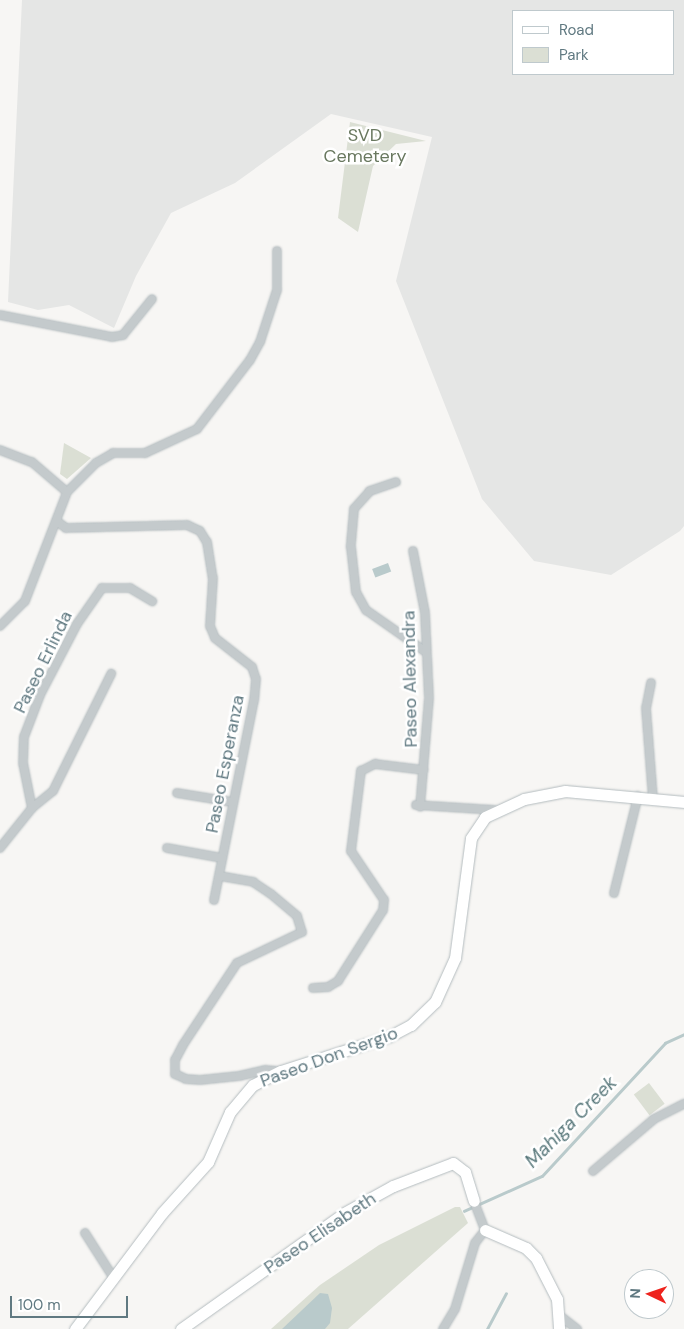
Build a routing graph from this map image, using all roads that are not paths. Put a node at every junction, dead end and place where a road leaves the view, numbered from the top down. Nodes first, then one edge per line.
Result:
1 (278, 251) dead end
2 (152, 298) dead end
3 (0, 315) edge
4 (0, 450) edge
5 (396, 482) dead end
6 (67, 492) junction
7 (58, 522) junction
8 (413, 551) dead end
9 (152, 601) dead end
10 (0, 626) edge
11 (426, 652) junction
12 (111, 674) dead end
13 (651, 683) dead end
14 (424, 770) junction
15 (177, 794) dead end
16 (638, 796) junction
17 (654, 798) junction
18 (232, 802) junction
19 (684, 802) edge
20 (32, 808) junction
21 (495, 810) junction
22 (0, 848) edge
23 (167, 848) dead end
24 (222, 858) junction
25 (220, 876) junction
26 (614, 892) dead end
27 (214, 900) dead end
28 (313, 988) dead end
29 (281, 1071) junction
30 (684, 1104) edge
31 (593, 1171) dead end
32 (475, 1207) joint
33 (485, 1230) junction
34 (85, 1233) dead end
35 (113, 1277) junction
36 (559, 1315) junction
37 (75, 1329) edge
38 (181, 1329) edge
39 (443, 1329) edge
40 (559, 1329) edge
41 (577, 1329) edge

1 - 6 street
2 - 3 street
4 - 6 street
5 - 11 street
6 - 7 street
7 - 10 street
7 - 18 street, Paseo Esperanza
8 - 11 street, Paseo Alexandra
9 - 20 street, Paseo Erlinda
11 - 14 street, Paseo Alexandra
12 - 20 street
13 - 17 street
14 - 21 street, Paseo Alexandra
14 - 28 street
15 - 18 street
16 - 17 street, Paseo Don Sergio
16 - 21 street, Paseo Don Sergio
16 - 26 street
17 - 19 street, Paseo Don Sergio
18 - 24 street, Paseo Esperanza
20 - 22 street
21 - 29 street, Paseo Don Sergio
23 - 24 street
24 - 25 street, Paseo Esperanza
25 - 27 street, Paseo Esperanza
25 - 29 street
29 - 35 street, Paseo Don Sergio
30 - 31 street
32 - 33 street, Paseo Elisabeth
32 - 38 street, Paseo Elisabeth
33 - 36 street
33 - 39 street
34 - 35 street
35 - 37 street, Paseo Don Sergio
36 - 40 street
36 - 41 street

